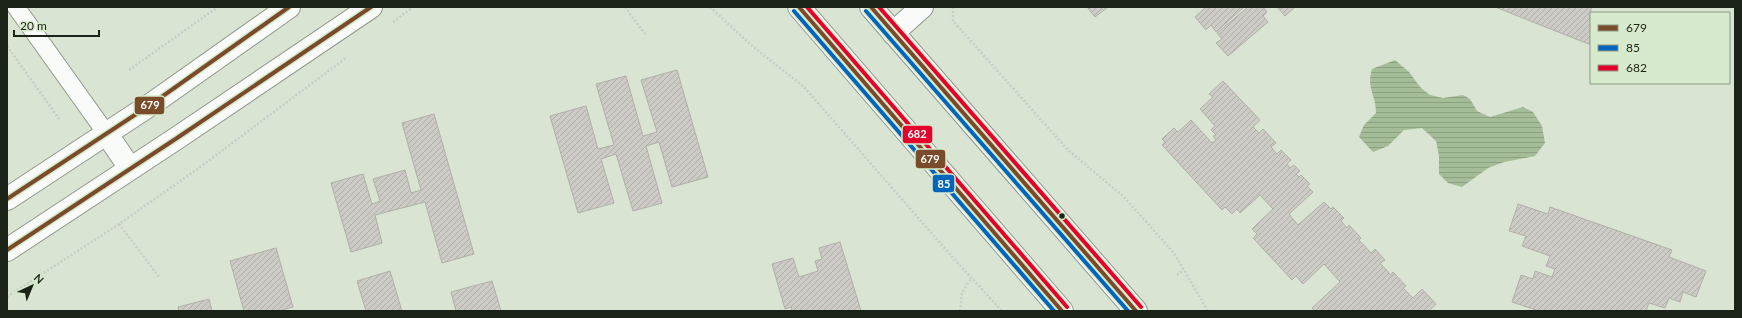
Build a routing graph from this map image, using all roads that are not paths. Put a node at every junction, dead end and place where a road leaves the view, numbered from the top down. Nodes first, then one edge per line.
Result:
1 (16, 7) edge
2 (289, 7) edge
3 (371, 7) edge
4 (799, 7) edge
5 (871, 7) edge
6 (922, 7) edge
7 (893, 33) junction
8 (106, 133) junction
9 (130, 168) junction
10 (7, 199) edge
11 (7, 250) edge
12 (1062, 311) edge
13 (1136, 311) edge

1 - 8 lane
2 - 8 main road
3 - 9 main road
4 - 12 main road
5 - 7 main road
6 - 7 main road
7 - 13 main road
8 - 9 main road
8 - 10 main road
9 - 11 main road

